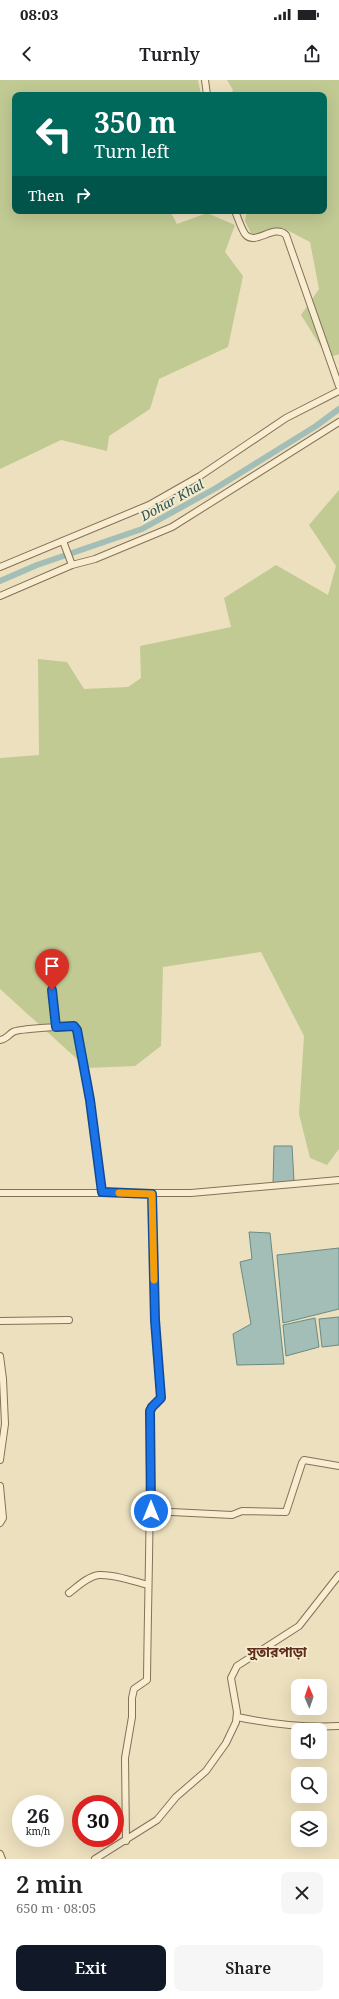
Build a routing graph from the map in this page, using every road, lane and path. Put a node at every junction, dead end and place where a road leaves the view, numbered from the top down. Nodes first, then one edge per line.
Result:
1 (205, 80) edge
2 (207, 92) edge
3 (236, 214) edge
4 (339, 386) edge
5 (339, 391) edge
6 (339, 422) edge
7 (63, 541) junction
8 (71, 564) junction
9 (0, 567) edge
10 (0, 596) edge
11 (52, 970) dead end
12 (56, 1027) junction
13 (0, 1040) edge
14 (339, 1180) edge
15 (102, 1192) junction
16 (0, 1193) edge
17 (152, 1194) junction
18 (69, 1320) dead end
19 (0, 1321) edge
20 (0, 1356) edge
21 (0, 1460) edge
22 (339, 1466) edge
23 (0, 1486) edge
24 (151, 1511) junction
25 (0, 1523) edge
26 (339, 1575) edge
27 (148, 1585) junction
28 (69, 1593) dead end
29 (237, 1717) junction
30 (339, 1726) edge
31 (126, 1841) junction
32 (0, 1854) edge
33 (2, 1859) edge
34 (95, 1859) edge

1 - 2 street
3 - 4 street
5 - 7 street
6 - 8 street
7 - 8 street
7 - 9 street
8 - 10 street
11 - 12 street
12 - 13 street
12 - 15 street
14 - 17 street
15 - 16 street
15 - 17 street
17 - 24 street
18 - 19 street
20 - 21 street
22 - 24 street
23 - 25 street
24 - 27 street
26 - 29 street
27 - 28 street
27 - 31 street
29 - 30 street
29 - 31 street
31 - 34 street
32 - 33 street

